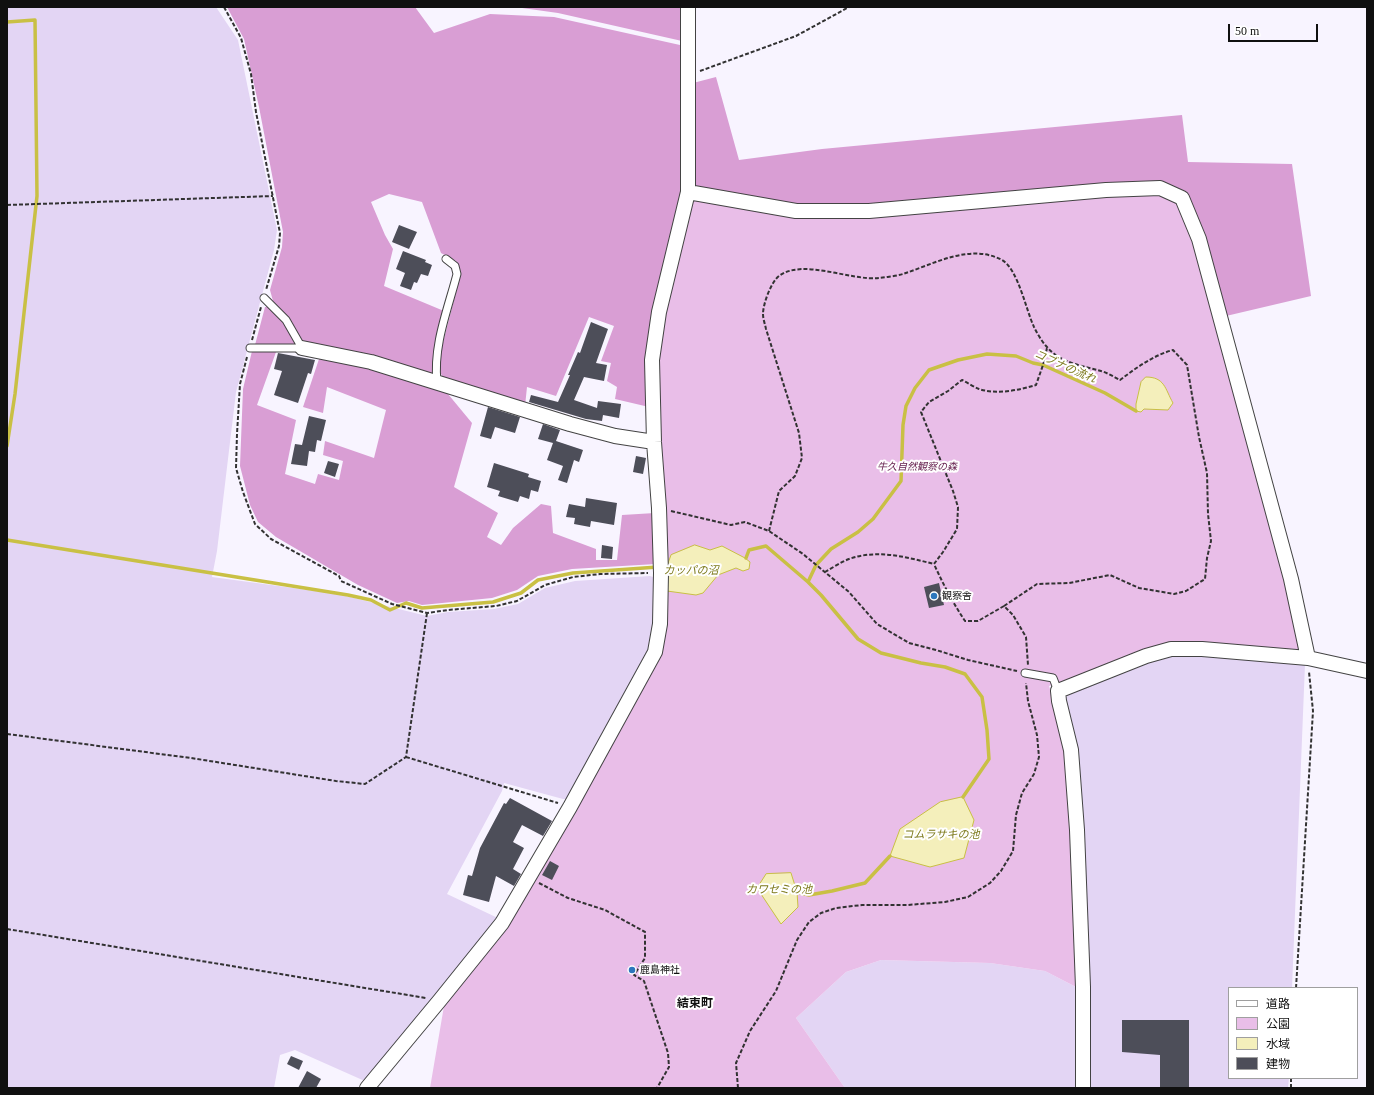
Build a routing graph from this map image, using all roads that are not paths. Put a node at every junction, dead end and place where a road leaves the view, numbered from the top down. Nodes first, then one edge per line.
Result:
1 (688, 7) edge
2 (688, 192) junction
3 (446, 259) dead end
4 (264, 298) road end
5 (250, 348) road end
6 (302, 348) junction
7 (437, 382) junction
8 (654, 442) junction
9 (1308, 658) junction
10 (1367, 671) edge
11 (1025, 673) road end
12 (1058, 691) junction
13 (366, 1088) edge
14 (1083, 1088) edge

1 - 2 street
2 - 8 street
2 - 9 street
3 - 7 lane
4 - 6 lane
5 - 6 lane
6 - 7 street
7 - 8 street
8 - 13 street
9 - 10 street
9 - 12 street
11 - 12 lane
12 - 14 street

